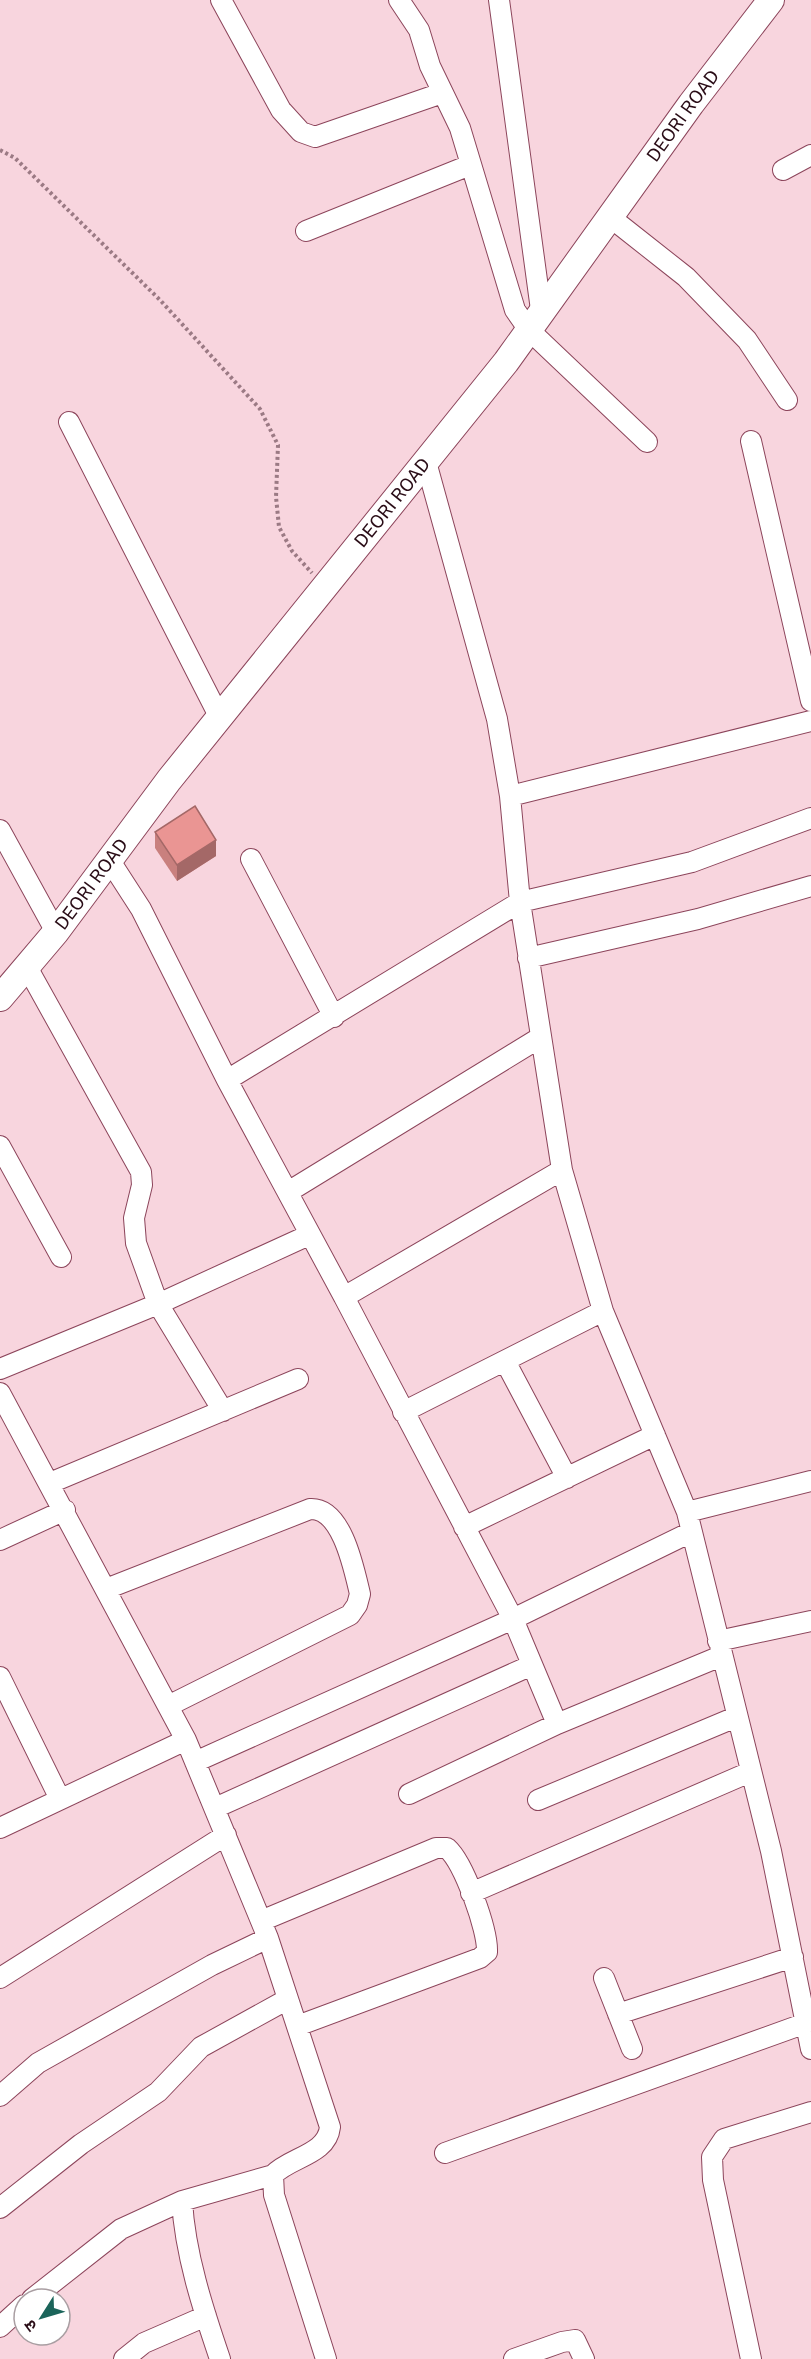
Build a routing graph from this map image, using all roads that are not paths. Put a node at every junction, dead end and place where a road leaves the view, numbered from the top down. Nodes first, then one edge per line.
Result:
1 (221, 0) edge
2 (399, 0) edge
3 (499, 0) edge
4 (771, 0) edge
5 (442, 93) junction
6 (811, 155) edge
7 (470, 165) junction
8 (783, 170) dead end
9 (610, 217) junction
10 (306, 231) dead end
11 (535, 320) junction
12 (787, 400) dead end
13 (69, 422) dead end
14 (751, 441) dead end
15 (647, 442) dead end
16 (426, 462) junction
17 (811, 701) edge
18 (220, 718) junction
19 (811, 721) edge
20 (510, 796) junction
21 (811, 818) edge
22 (0, 830) edge
23 (251, 859) dead end
24 (110, 861) junction
25 (811, 886) edge
26 (520, 902) junction
27 (57, 932) junction
28 (528, 958) junction
29 (27, 966) junction
30 (0, 998) edge
31 (334, 1017) junction
32 (541, 1037) junction
33 (227, 1080) junction
34 (0, 1146) edge
35 (562, 1170) junction
36 (288, 1192) junction
37 (309, 1235) junction
38 (61, 1257) dead end
39 (344, 1297) junction
40 (158, 1304) junction
41 (603, 1311) junction
42 (505, 1361) junction
43 (0, 1369) edge
44 (298, 1379) dead end
45 (0, 1393) edge
46 (223, 1411) junction
47 (403, 1412) junction
48 (655, 1435) junction
49 (567, 1478) junction
50 (811, 1480) edge
51 (50, 1483) junction
52 (65, 1510) junction
53 (687, 1512) junction
54 (464, 1527) junction
55 (691, 1532) junction
56 (0, 1540) edge
57 (106, 1589) junction
58 (513, 1619) junction
59 (811, 1621) edge
60 (720, 1648) junction
61 (532, 1665) junction
62 (0, 1677) edge
63 (168, 1706) junction
64 (736, 1717) junction
65 (557, 1724) junction
66 (186, 1740) junction
67 (195, 1762) junction
68 (750, 1772) junction
69 (409, 1794) dead end
70 (60, 1799) junction
71 (538, 1800) dead end
72 (215, 1808) junction
73 (0, 1828) edge
74 (226, 1835) junction
75 (471, 1893) junction
76 (264, 1930) junction
77 (793, 1957) junction
78 (0, 1978) edge
79 (604, 1978) dead end
80 (288, 1999) junction
81 (618, 2014) junction
82 (806, 2023) junction
83 (297, 2026) junction
84 (632, 2049) dead end
85 (811, 2049) edge
86 (0, 2096) edge
87 (811, 2112) edge
88 (444, 2153) dead end
89 (273, 2175) junction
90 (182, 2201) junction
91 (0, 2208) edge
92 (47, 2287) edge
93 (12, 2316) edge
94 (206, 2316) junction
95 (0, 2327) edge
96 (124, 2359) edge
97 (220, 2359) edge
98 (326, 2359) edge
99 (514, 2359) edge
100 (584, 2359) edge
101 (751, 2359) edge

1 - 5 street
2 - 5 street
3 - 11 street
4 - 9 street, DEORI ROAD
5 - 7 street
6 - 8 street
7 - 10 street
7 - 11 street
9 - 11 street, DEORI ROAD
9 - 12 street
11 - 15 street
11 - 16 street, DEORI ROAD
13 - 18 street
14 - 17 street
16 - 18 street, DEORI ROAD
16 - 20 street
18 - 24 street, DEORI ROAD
19 - 20 street
20 - 26 street
21 - 26 street
22 - 27 street
23 - 31 street
24 - 27 street, DEORI ROAD
24 - 33 street
25 - 28 street
26 - 28 street
26 - 31 street
27 - 29 street, DEORI ROAD
28 - 32 street
29 - 30 street, DEORI ROAD
29 - 40 street
31 - 33 street
32 - 35 street
32 - 36 street
33 - 36 street
34 - 38 street
35 - 39 street
35 - 41 street
36 - 37 street
37 - 39 street
37 - 40 street
39 - 47 street
40 - 43 street
40 - 46 street
41 - 42 street
41 - 48 street
42 - 47 street
42 - 49 street
44 - 46 street
45 - 51 street
46 - 51 street
47 - 54 street
48 - 49 street
48 - 53 street
49 - 54 street
50 - 53 street
51 - 52 street
52 - 56 street
52 - 57 street
53 - 55 street
54 - 58 street
55 - 58 street
55 - 60 street
57 - 63 street
57 - 63 street
58 - 61 street
58 - 67 street
59 - 60 street
60 - 64 street
60 - 65 street
61 - 65 street
61 - 72 street
62 - 70 street
63 - 66 street
64 - 68 street
64 - 71 street
65 - 69 street
66 - 67 street
66 - 70 street
67 - 72 street
68 - 75 street
68 - 77 street
70 - 73 street
72 - 74 street
74 - 76 street
74 - 78 street
75 - 76 street
75 - 83 street
76 - 80 street
76 - 86 street
77 - 81 street
77 - 82 street
79 - 81 street
80 - 83 street
80 - 91 street
81 - 84 street
82 - 85 street
82 - 88 street
83 - 89 street
87 - 101 street
89 - 90 street
89 - 98 street
90 - 92 street
90 - 94 street
93 - 95 street
94 - 96 street
94 - 97 street
99 - 100 street

